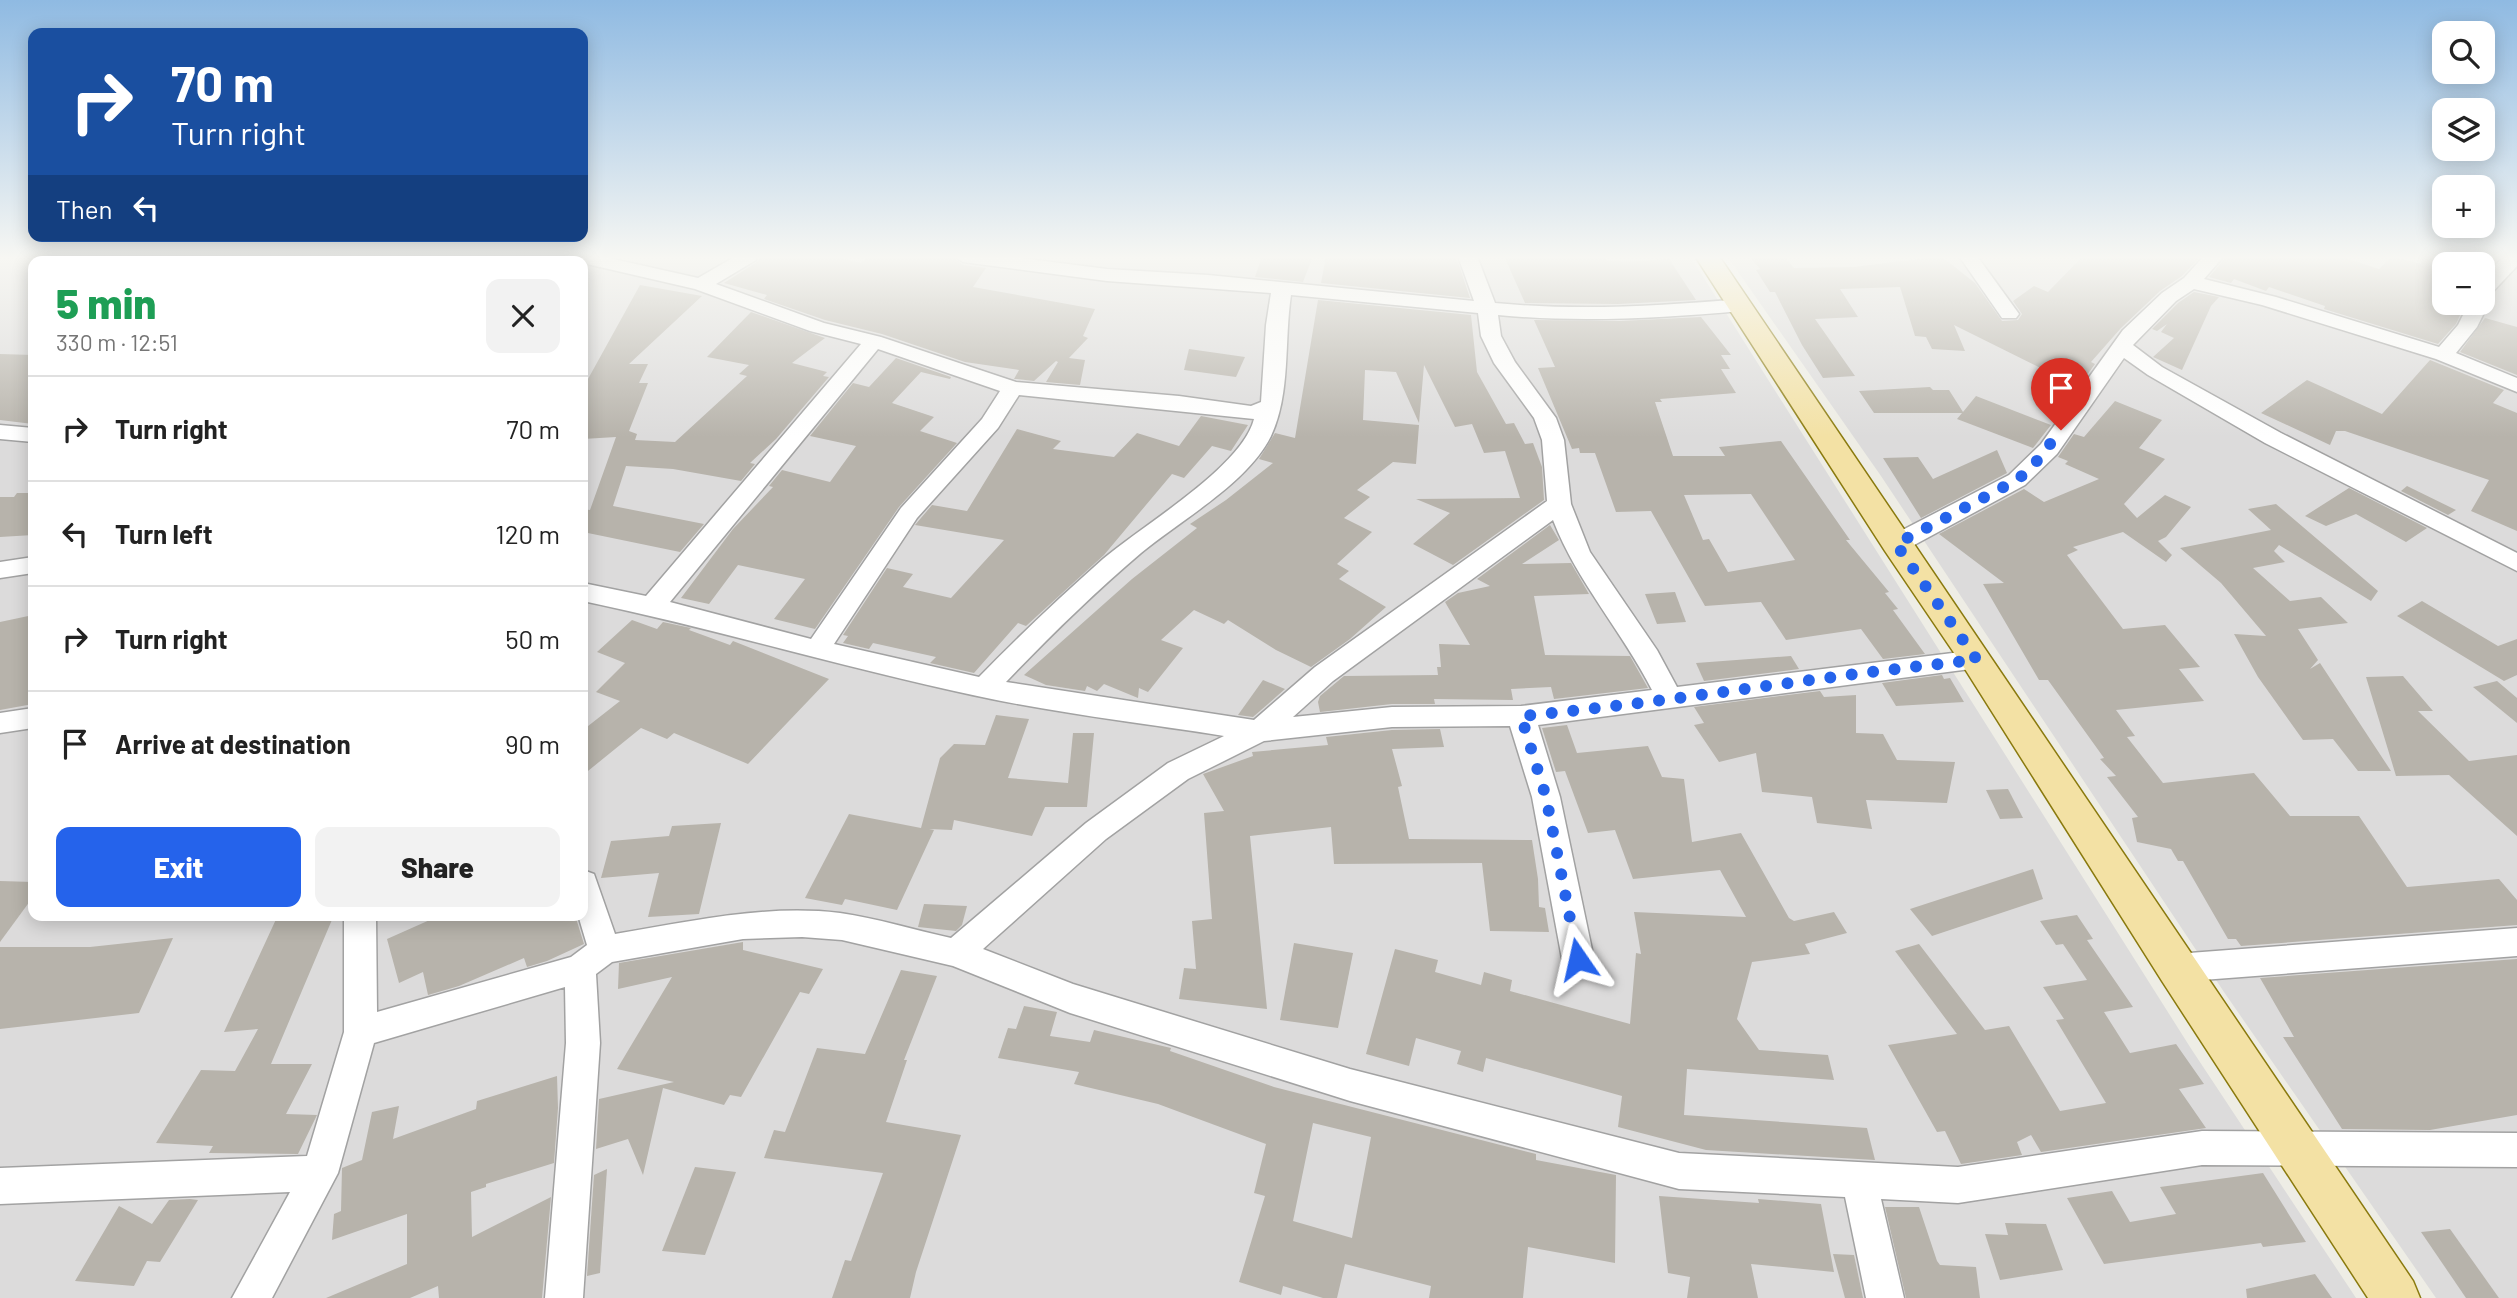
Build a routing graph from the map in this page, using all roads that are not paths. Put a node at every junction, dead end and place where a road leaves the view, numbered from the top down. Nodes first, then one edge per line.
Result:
1 (788, 317) edge
2 (1277, 317) edge
3 (1488, 317) edge
4 (1749, 317) edge
5 (2148, 317) edge
6 (2319, 317) edge
7 (2472, 317) edge
8 (874, 341) junction
9 (2115, 355) junction
10 (2443, 355) junction
11 (2517, 386) edge
12 (1013, 388) junction
13 (1267, 410) junction
14 (0, 432) edge
15 (28, 435) edge
16 (1559, 504) junction
17 (1896, 544) junction
18 (2517, 563) edge
19 (28, 566) edge
20 (0, 570) edge
21 (588, 593) edge
22 (652, 606) junction
23 (817, 650) junction
24 (1977, 660) junction
25 (984, 688) junction
26 (1669, 698) junction
27 (1521, 716) junction
28 (28, 719) edge
29 (0, 723) edge
30 (1259, 731) junction
31 (360, 921) edge
32 (588, 921) edge
33 (2517, 942) edge
34 (956, 953) junction
35 (592, 959) junction
36 (1578, 959) dead end
37 (2176, 968) junction
38 (361, 1032) junction
39 (2294, 1148) junction
40 (2517, 1150) edge
41 (320, 1173) junction
42 (1859, 1180) junction
43 (0, 1186) edge
44 (251, 1298) edge
45 (564, 1298) edge
46 (1885, 1298) edge
47 (2396, 1298) edge

1 - 8 street
2 - 13 street
3 - 16 street
4 - 17 main road
5 - 9 street
6 - 10 street
7 - 10 street
8 - 12 street
8 - 22 street
9 - 17 street
9 - 18 street
10 - 11 street
12 - 13 street
12 - 23 street
13 - 25 street
14 - 15 street
16 - 26 street
16 - 30 street
17 - 24 main road
19 - 20 street
21 - 22 street
22 - 23 street
23 - 25 street
24 - 26 street
24 - 37 main road
25 - 30 street
26 - 27 street
27 - 30 street
27 - 36 street
28 - 29 street
30 - 34 street
31 - 38 street
32 - 35 street
33 - 37 street
34 - 35 street
34 - 42 street
35 - 38 street
35 - 45 street
37 - 39 main road
38 - 41 street
39 - 40 street
39 - 42 street
39 - 47 main road
41 - 43 street
41 - 44 street
42 - 46 street

